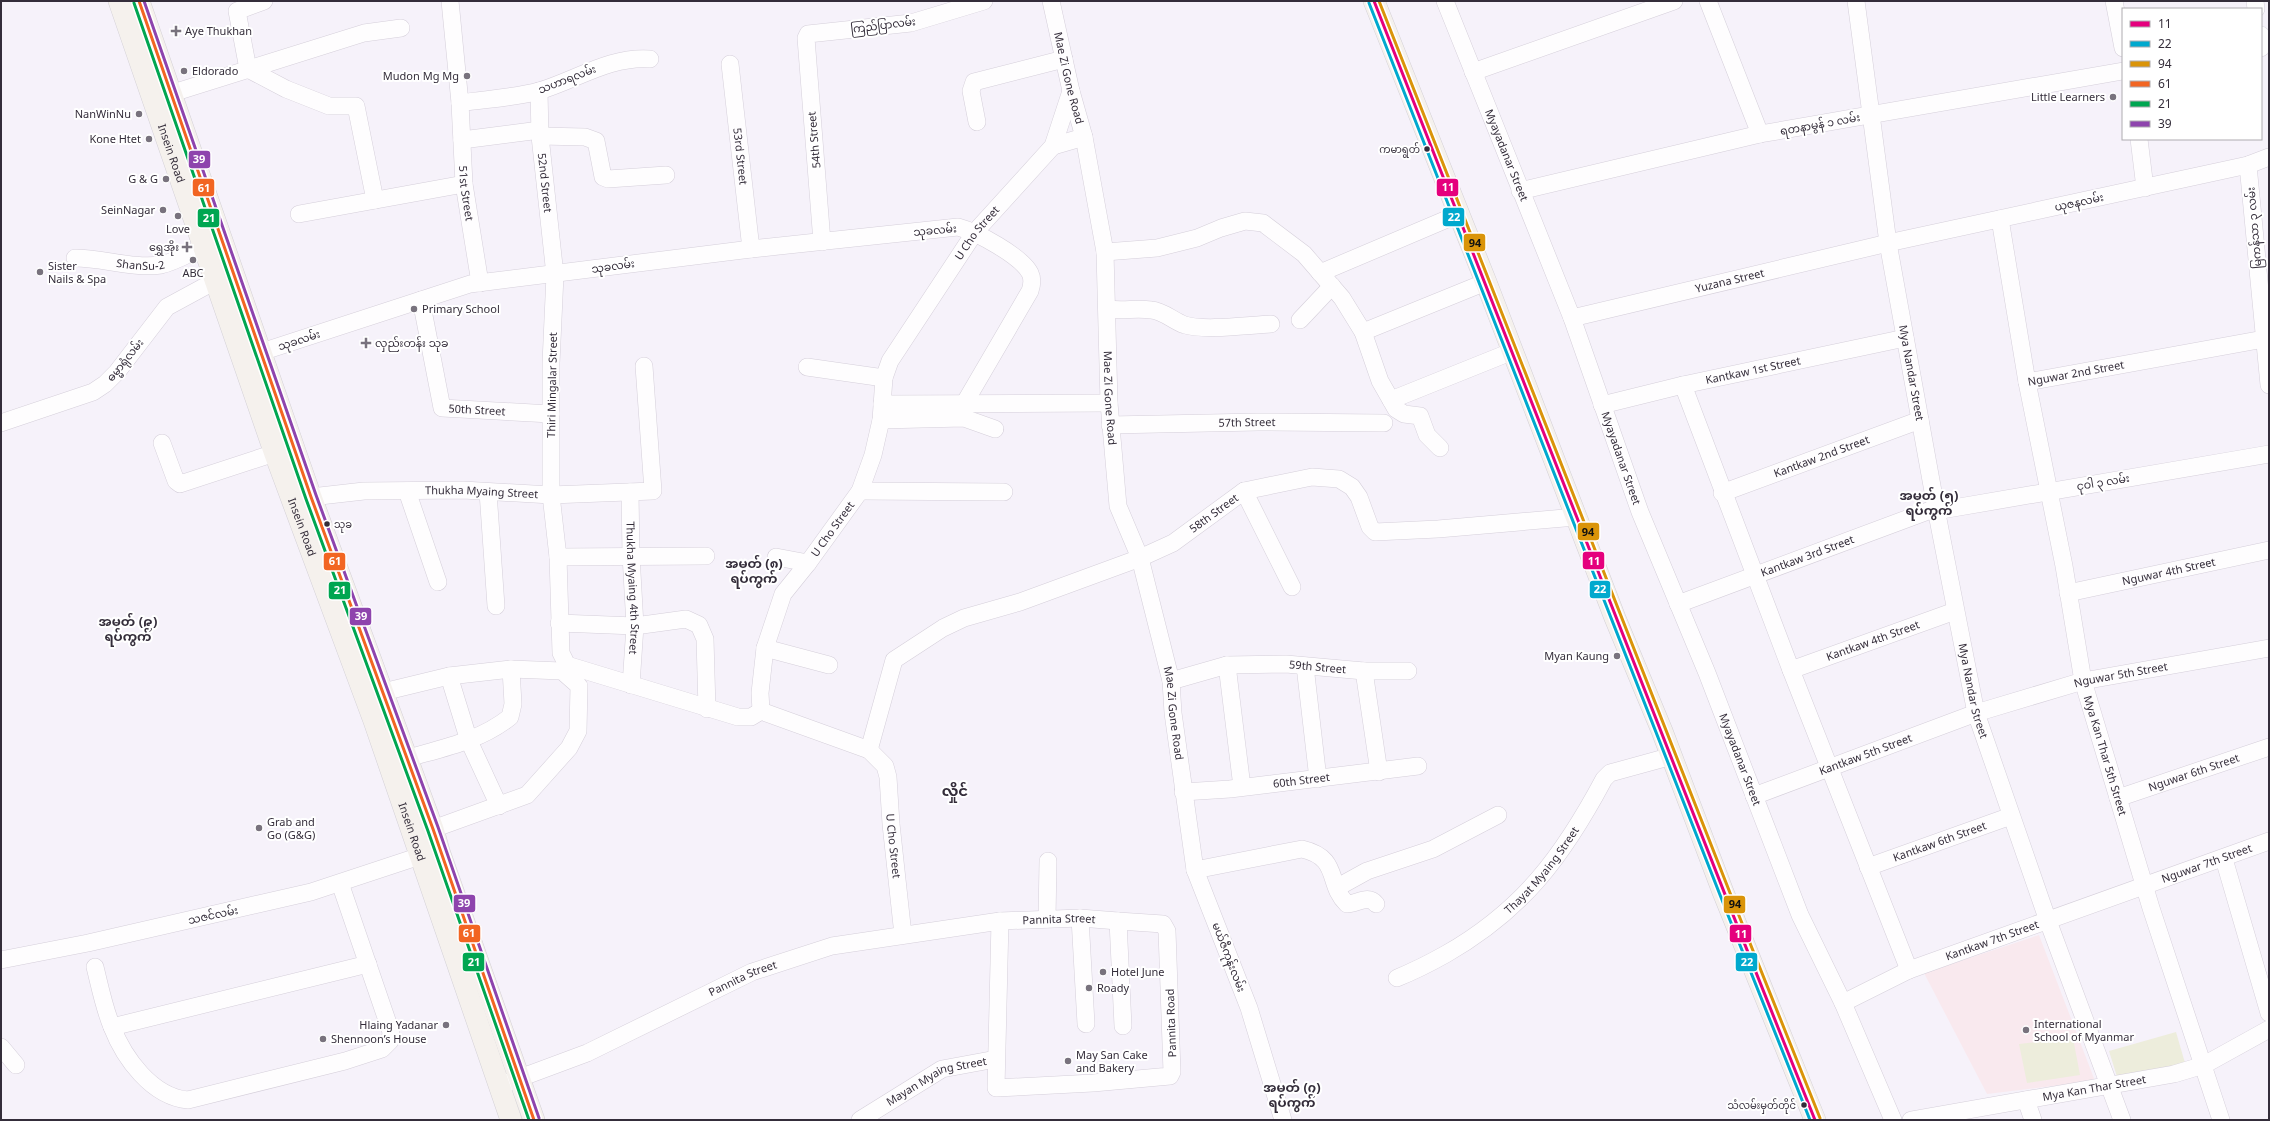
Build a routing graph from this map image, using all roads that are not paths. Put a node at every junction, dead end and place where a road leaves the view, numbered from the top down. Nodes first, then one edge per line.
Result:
1 (118, 1) edge
2 (139, 1) edge
3 (264, 1) edge
4 (450, 1) edge
5 (984, 1) edge
6 (1051, 1) edge
7 (1374, 1) edge
8 (1674, 1) edge
9 (1708, 1) edge
10 (1858, 1) edge
11 (2114, 1) edge
12 (1449, 2) edge
13 (401, 28) dead end
14 (806, 38) joint
15 (2122, 43) edge
16 (650, 59) dead end
17 (1064, 59) junction
18 (730, 64) dead end
19 (248, 69) junction
20 (2122, 71) edge
21 (1473, 72) junction
22 (539, 91) junction
23 (1071, 91) junction
24 (162, 96) junction
25 (460, 103) junction
26 (1872, 114) junction
27 (977, 122) dead end
28 (540, 133) junction
29 (1760, 134) junction
30 (1084, 137) junction
31 (462, 140) junction
32 (2139, 140) edge
33 (1053, 146) junction
34 (2269, 157) edge
35 (2248, 165) junction
36 (666, 174) dead end
37 (464, 184) junction
38 (2145, 188) junction
39 (1520, 191) junction
40 (375, 200) junction
41 (299, 214) dead end
42 (1459, 214) junction
43 (2000, 219) junction
44 (975, 232) junction
45 (822, 242) junction
46 (1888, 243) junction
47 (204, 247) junction
48 (751, 249) junction
49 (1105, 252) junction
50 (75, 258) dead end
51 (1320, 273) junction
52 (555, 275) junction
53 (224, 276) junction
54 (1486, 282) junction
55 (480, 283) junction
56 (1332, 286) junction
57 (421, 300) junction
58 (1108, 309) junction
59 (1572, 318) junction
60 (1300, 320) dead end
61 (1271, 324) dead end
62 (1363, 332) junction
63 (1905, 338) junction
64 (2267, 339) edge
65 (1513, 351) junction
66 (251, 355) junction
67 (644, 366) dead end
68 (807, 367) dead end
69 (884, 378) junction
70 (2027, 382) junction
71 (1683, 385) junction
72 (2269, 386) edge
73 (1391, 400) junction
74 (1109, 402) junction
75 (964, 404) junction
76 (1602, 405) junction
77 (881, 412) junction
78 (551, 414) junction
79 (1920, 420) junction
80 (1, 423) edge
81 (1384, 423) dead end
82 (1110, 425) junction
83 (995, 429) dead end
84 (162, 443) dead end
85 (294, 446) junction
86 (1440, 448) dead end
87 (275, 454) junction
88 (2269, 454) edge
89 (860, 490) junction
90 (407, 491) junction
91 (1244, 491) junction
92 (2049, 491) junction
93 (488, 492) junction
94 (630, 492) junction
95 (1004, 492) dead end
96 (1722, 493) junction
97 (551, 495) junction
98 (311, 497) junction
99 (1936, 510) junction
100 (1576, 516) junction
101 (2269, 550) edge
102 (630, 555) junction
103 (706, 556) dead end
104 (558, 557) junction
105 (776, 557) dead end
106 (1140, 558) junction
107 (808, 562) junction
108 (1755, 574) junction
109 (438, 582) dead end
110 (1292, 587) dead end
111 (2068, 593) junction
112 (1678, 604) junction
113 (496, 606) dead end
114 (1955, 611) junction
115 (559, 623) junction
116 (635, 626) junction
117 (766, 648) junction
118 (2269, 648) edge
119 (829, 665) dead end
120 (1227, 665) junction
121 (1305, 666) junction
122 (511, 669) junction
123 (1790, 670) junction
124 (1364, 671) junction
125 (1408, 671) dead end
126 (449, 676) junction
127 (1171, 681) junction
128 (2083, 681) junction
129 (631, 685) junction
130 (383, 692) junction
131 (707, 709) junction
132 (761, 711) junction
133 (1976, 712) junction
134 (469, 741) junction
135 (2269, 747) edge
136 (869, 750) junction
137 (1672, 756) junction
138 (408, 758) junction
139 (1418, 766) dead end
140 (1829, 767) junction
141 (1379, 772) junction
142 (1318, 779) junction
143 (1242, 786) junction
144 (1183, 792) junction
145 (1754, 796) junction
146 (2118, 798) junction
147 (499, 806) junction
148 (1498, 815) dead end
149 (2011, 816) junction
150 (433, 829) junction
151 (2269, 842) edge
152 (430, 853) junction
153 (2224, 859) junction
154 (1048, 861) dead end
155 (1868, 867) junction
156 (1195, 870) junction
157 (340, 883) junction
158 (1338, 887) junction
159 (2145, 887) junction
160 (1376, 904) dead end
161 (1080, 918) junction
162 (1047, 919) junction
163 (1000, 921) junction
164 (1118, 921) junction
165 (2048, 921) junction
166 (903, 935) junction
167 (1, 960) edge
168 (368, 964) junction
169 (95, 967) dead end
170 (482, 967) junction
171 (1909, 970) junction
172 (462, 974) junction
173 (1397, 978) dead end
174 (1843, 1003) junction
175 (2269, 1013) edge
176 (1086, 1024) dead end
177 (1122, 1026) dead end
178 (112, 1027) junction
179 (2269, 1028) edge
180 (1, 1047) edge
181 (996, 1060) junction
182 (16, 1065) dead end
183 (2204, 1065) junction
184 (520, 1078) junction
185 (500, 1086) junction
186 (2108, 1087) junction
187 (2026, 1100) junction
188 (1944, 1117) edge
189 (511, 1120) edge
190 (534, 1120) edge
191 (860, 1120) edge
192 (1283, 1120) edge
193 (1815, 1120) edge
194 (1893, 1120) edge
195 (1911, 1120) edge
196 (2034, 1120) edge
197 (2122, 1120) edge
198 (2221, 1120) edge

1 - 24 main road, Insein Road
2 - 24 main road
3 - 19 street
4 - 25 street, 51st Street
5 - 14 street, ကြည်ပြာလမ်း
6 - 17 street, Mae Zi Gone Road
7 - 42 main road
8 - 21 street
9 - 29 street
10 - 26 street, Mya Nandar Street
11 - 15 street
12 - 21 street, Myayadanar Street
13 - 19 street
14 - 45 street, 54th Street
16 - 22 street, သဟာရလမ်း
17 - 23 street, Mae Zi Gone Road
17 - 27 street
18 - 48 street, 53rd Street
19 - 24 street
19 - 40 street
20 - 26 street, ရတနာမွန် ၁ လမ်း
21 - 39 street, Myayadanar Street
22 - 25 street, သဟာရလမ်း
22 - 28 street, 52nd Street
23 - 30 street, Mae Zi Gone Road
23 - 33 street, U Cho Street
24 - 47 main road, Insein Road
24 - 53 main road
25 - 31 street, 51st Street
26 - 29 street, ရတနာမွန် ၁ လမ်း
26 - 46 street, Mya Nandar Street
28 - 31 street
28 - 36 street
28 - 52 street, 52nd Street
29 - 39 street, ရတနာမွန် ၁ လမ်း
30 - 33 street
30 - 49 street, Mae Zi Gone Road
31 - 37 street, 51st Street
32 - 38 street
33 - 44 street, U Cho Street
34 - 35 street, ယုဇနလမ်း
35 - 38 street, ယုဇနလမ်း
35 - 64 street, မြကန်သာ ၃ လမ်း
37 - 40 street
37 - 55 street, 51st Street
38 - 43 street, ယုဇနလမ်း
39 - 59 street, Myayadanar Street
40 - 41 street
42 - 51 street
42 - 54 main road
43 - 46 street, ယုဇနလမ်း
43 - 70 street, Nguwar 2nd Street
44 - 45 street, သုခလမ်း
44 - 69 street, U Cho Street
44 - 75 street
45 - 48 street, သုခလမ်း
46 - 59 street, Yuzana Street
46 - 63 street, Mya Nandar Street
47 - 50 street, ShanSu-2
47 - 53 main road, Insein Road
48 - 52 street, သုခလမ်း
49 - 51 street
49 - 58 street, Mae Zi Gone Road
51 - 56 street
52 - 55 street, သုခလမ်း
52 - 78 street, Thiri Mingalar Street
53 - 66 main road
53 - 80 street, ဓမ္မာရုံလမ်း
54 - 62 street
54 - 65 main road
55 - 57 street, သုခလမ်း
56 - 60 street
56 - 62 street
57 - 66 street, သုခလမ်း
57 - 78 street, 50th Street
58 - 61 street
58 - 74 street, Mae Zi Gone Road
59 - 76 street, Myayadanar Street
62 - 73 street
63 - 71 street, Kantkaw 1st Street
63 - 79 street, Mya Nandar Street
64 - 70 street, Nguwar 2nd Street
64 - 72 street, မြကန်သာ ၃ လမ်း
65 - 73 street
65 - 100 main road
66 - 85 main road
66 - 87 main road, Insein Road
67 - 94 street, Thukha Myaing Street
68 - 69 street
69 - 77 street, U Cho Street
70 - 92 street, Mya Kan Thar 5th Street
71 - 76 street, Kantkaw 1st Street
71 - 96 street
73 - 86 street
74 - 75 street
74 - 82 street, Mae Zi Gone Road
75 - 77 street
76 - 112 street, Myayadanar Street
77 - 83 street
77 - 89 street, U Cho Street
78 - 97 street, Thiri Mingalar Street
79 - 96 street, Kantkaw 2nd Street
79 - 99 street, Mya Nandar Street
81 - 82 street, 57th Street
82 - 106 street, Mae Zi Gone Road
84 - 87 street
85 - 87 street
85 - 98 main road
87 - 152 main road, Insein Road
88 - 92 street, ငုဝါ ၃ လမ်း
89 - 95 street
89 - 107 street, U Cho Street
90 - 93 street, Thukha Myaing Street
90 - 98 street, Thukha Myaing Street
90 - 109 street
91 - 100 street, 58th Street
91 - 106 street, 58th Street
91 - 110 street
92 - 99 street, ငုဝါ ၃ လမ်း
92 - 111 street, Mya Kan Thar 5th Street
93 - 97 street, Thukha Myaing Street
93 - 113 street
94 - 97 street, Thukha Myaing Street
94 - 102 street, Thukha Myaing 4th Street
96 - 108 street
97 - 104 street, Thiri Mingalar Street
98 - 130 main road
99 - 108 street, Kantkaw 3rd Street
99 - 114 street, Mya Nandar Street
100 - 137 main road
101 - 111 street, Nguwar 4th Street
102 - 103 street
102 - 104 street
102 - 116 street, Thukha Myaing 4th Street
104 - 115 street, Thiri Mingalar Street
105 - 107 street
106 - 127 street, Mae Zi Gone Road
106 - 136 street, 58th Street
107 - 117 street, U Cho Street
108 - 112 street, Kantkaw 3rd Street
108 - 123 street
111 - 128 street, Mya Kan Thar 5th Street
112 - 145 street, Myayadanar Street
114 - 123 street, Kantkaw 4th Street
114 - 133 street, Mya Nandar Street
115 - 116 street
115 - 129 street, Thiri Mingalar Street
116 - 129 street, Thukha Myaing 4th Street
116 - 131 street
117 - 119 street
117 - 132 street, U Cho Street
118 - 128 street, Nguwar 5th Street
120 - 121 street, 59th Street
120 - 127 street, 59th Street
120 - 143 street
121 - 124 street, 59th Street
121 - 142 street
122 - 126 street
122 - 134 street
122 - 147 street
123 - 140 street
124 - 125 street, 59th Street
124 - 141 street
126 - 130 street
126 - 134 street
127 - 144 street, Mae Zi Gone Road
128 - 133 street, Nguwar 5th Street
128 - 146 street, Mya Kan Thar 5th Street
129 - 131 street
130 - 138 main road
131 - 132 street
132 - 136 street, U Cho Street
133 - 140 street, Kantkaw 5th Street
133 - 149 street, Mya Nandar Street
134 - 138 street
134 - 147 street
135 - 146 street, Nguwar 6th Street
136 - 166 street, U Cho Street
137 - 173 street, Thayat Myaing Street
137 - 193 main road
138 - 150 main road
139 - 141 street, 60th Street
140 - 145 street, Kantkaw 5th Street
140 - 155 street
141 - 142 street, 60th Street
142 - 143 street, 60th Street
143 - 144 street, 60th Street
144 - 156 street, မယ်ဇီကုန်းလမ်း
145 - 174 street, Myayadanar Street
146 - 159 street, Mya Kan Thar 5th Street
147 - 150 street
148 - 158 street
149 - 155 street, Kantkaw 6th Street
149 - 165 street, Mya Nandar Street
150 - 152 main road
151 - 153 street, Nguwar 7th Street
152 - 157 street, သဇင်လမ်း
152 - 170 main road
152 - 172 main road, Insein Road
153 - 159 street, Nguwar 7th Street
153 - 175 street
154 - 162 street
155 - 171 street
156 - 158 street
156 - 192 street, မယ်ဇီကုန်းလမ်း
157 - 167 street, သဇင်လမ်း
157 - 168 street
158 - 160 street
159 - 165 street, Kantkaw 7th Street
159 - 183 street, Mya Kan Thar 5th Street
161 - 162 street, Pannita Street
161 - 164 street, Pannita Street
161 - 176 street
162 - 163 street, Pannita Street
163 - 166 street, Pannita Street
163 - 181 street
164 - 177 street
164 - 181 street, Pannita Road
165 - 171 street, Kantkaw 7th Street
165 - 186 street, Mya Nandar Street
166 - 184 street, Pannita Street
168 - 178 street
168 - 178 street
169 - 178 street
170 - 172 main road
170 - 184 main road
171 - 174 street, Kantkaw 7th Street
172 - 185 main road, Insein Road
174 - 194 street, Myayadanar Street
179 - 183 street, Mya Kan Thar Street
180 - 182 street
181 - 191 street, Mayan Myaing Street
183 - 186 street, Mya Kan Thar Street
183 - 198 street, Mya Kan Thar 5th Street
184 - 185 street, Pannita Street
184 - 190 main road
185 - 189 main road, Insein Road
186 - 187 street, Mya Kan Thar Street
186 - 197 street, Mya Nandar Street
187 - 188 street, Mya Kan Thar Street
187 - 196 street
188 - 195 street, Mya Kan Thar Street

